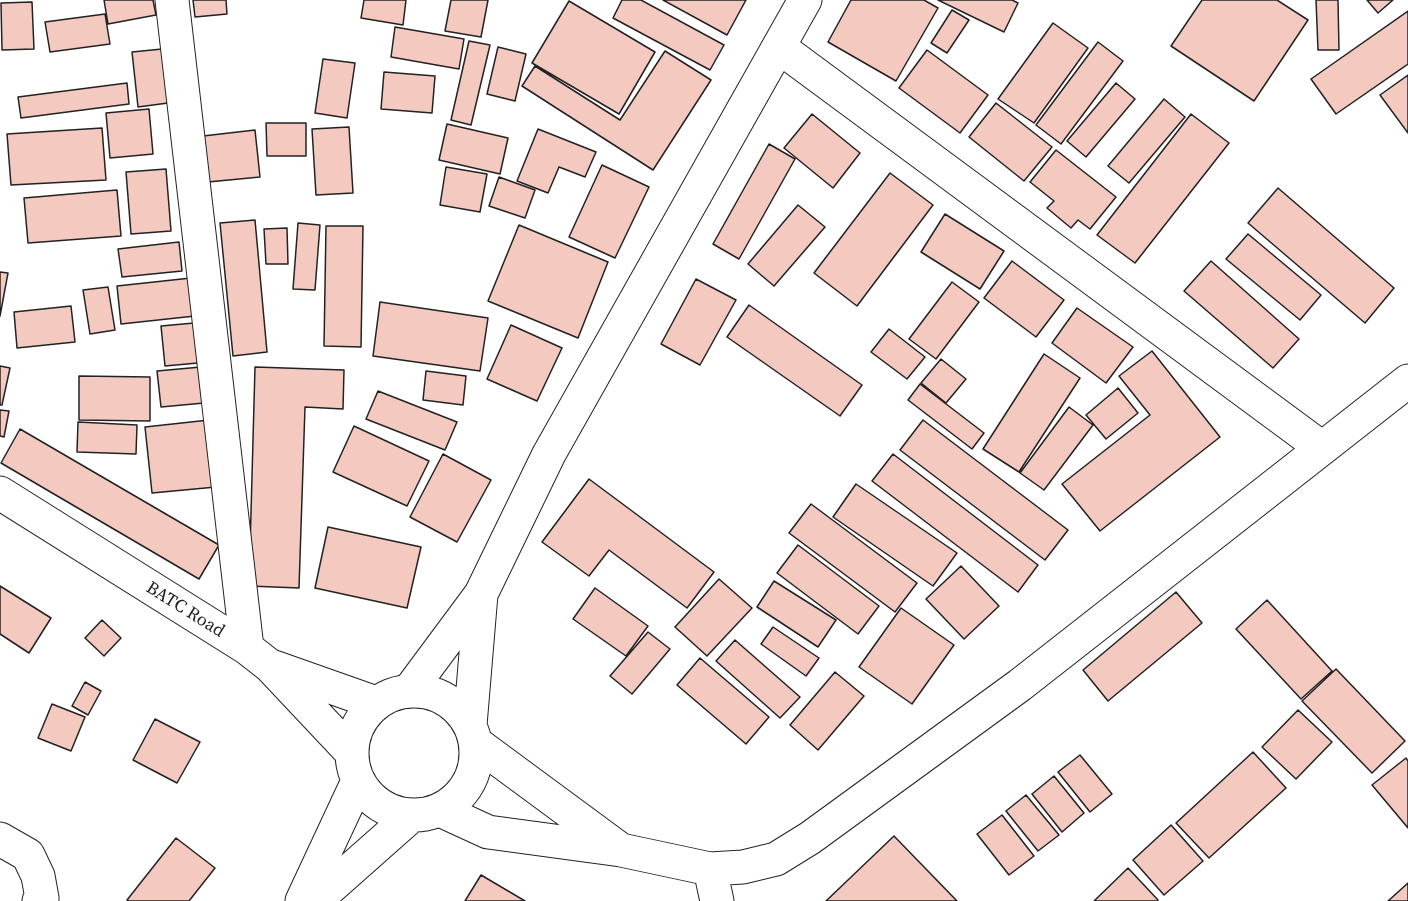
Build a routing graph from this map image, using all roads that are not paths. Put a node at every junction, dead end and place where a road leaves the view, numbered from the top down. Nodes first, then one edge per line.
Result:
1 (172, 0) edge
2 (805, 0) edge
3 (779, 47) junction
4 (1408, 381) edge
5 (1322, 448) junction
6 (0, 493) edge
7 (481, 594) junction
8 (258, 657) junction
9 (409, 691) junction
10 (376, 703) junction
11 (473, 734) junction
12 (354, 766) junction
13 (426, 813) junction
14 (0, 839) edge
15 (621, 850) junction
16 (710, 869) junction
17 (39, 901) edge
18 (302, 901) edge
19 (315, 901) edge
20 (717, 901) edge

1 - 8 street
2 - 3 street
3 - 5 street
3 - 7 street
4 - 5 street
5 - 16 street
6 - 8 street, BATC Road
7 - 9 street
7 - 11 street
8 - 10 street
8 - 12 street, BATC Road
9 - 10 street
9 - 11 street
10 - 12 street
11 - 13 street
11 - 15 street
12 - 13 street
12 - 18 street
13 - 15 street
13 - 19 street
14 - 17 street
15 - 16 street
16 - 20 street

